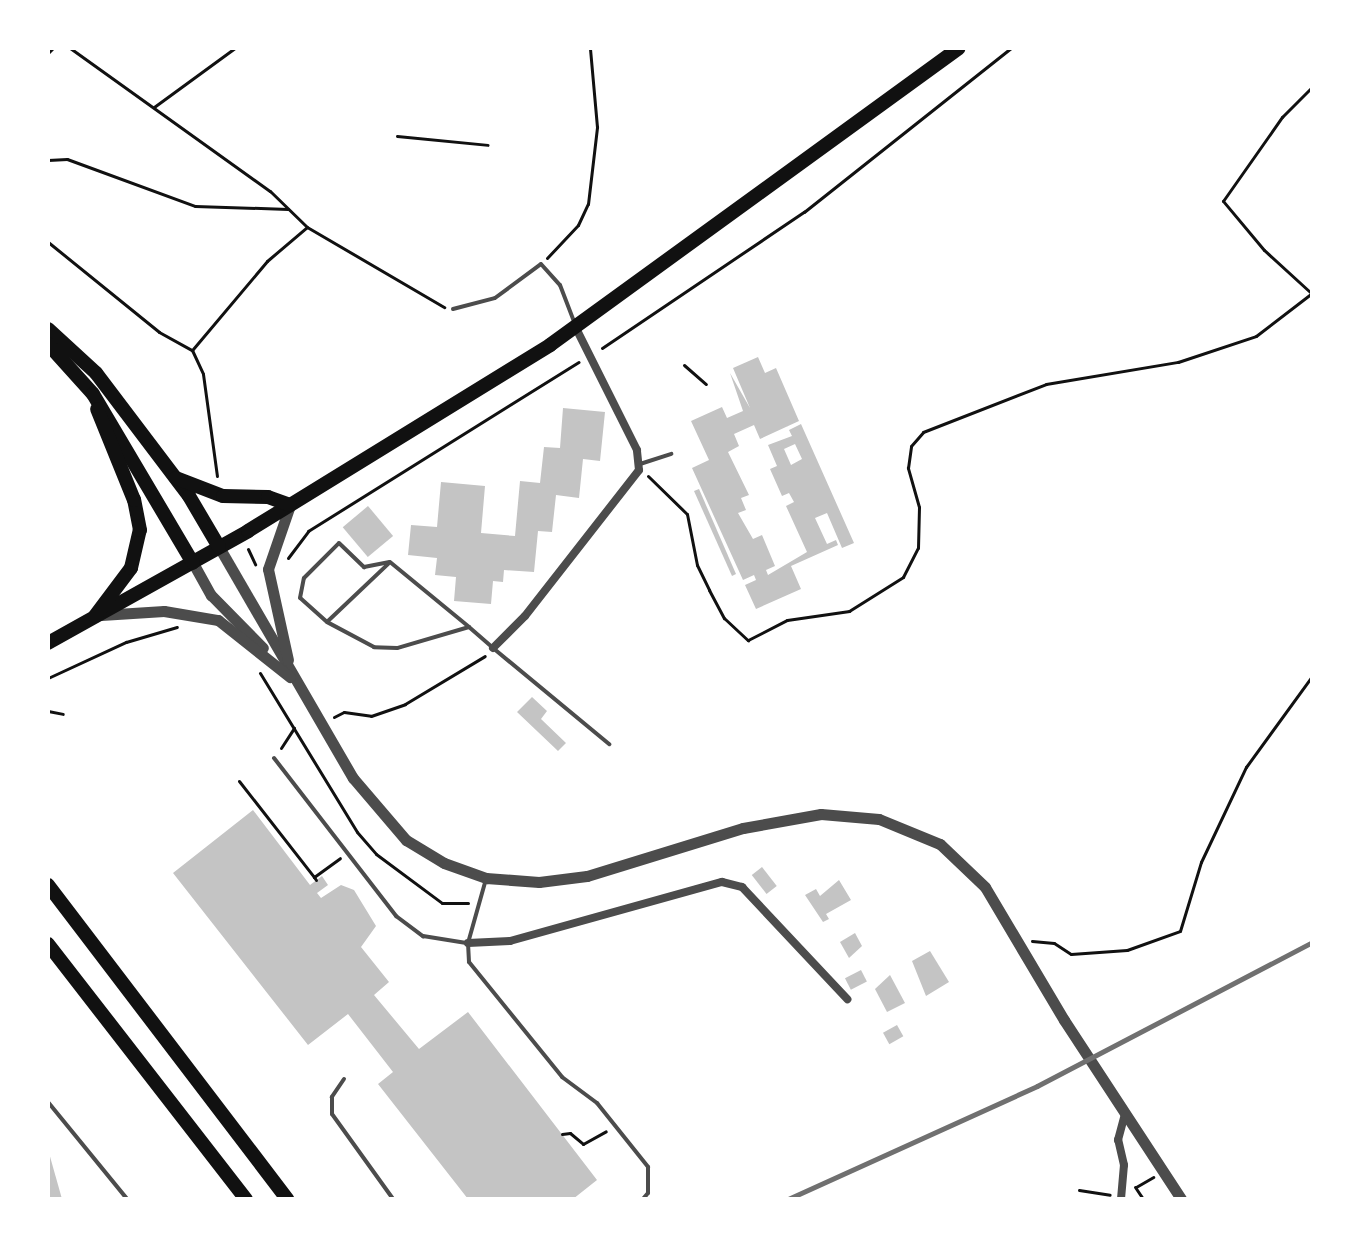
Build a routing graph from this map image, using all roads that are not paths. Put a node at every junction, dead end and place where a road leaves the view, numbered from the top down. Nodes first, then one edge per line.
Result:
1 (959, 48) edge
2 (453, 309) road end
3 (576, 328) junction
4 (48, 329) edge
5 (48, 344) edge
6 (93, 394) junction
7 (671, 454) dead end
8 (639, 467) junction
9 (175, 478) junction
10 (290, 505) junction
11 (219, 547) junction
12 (390, 562) junction
13 (193, 563) junction
14 (95, 616) junction
15 (327, 622) junction
16 (469, 627) junction
17 (48, 643) edge
18 (493, 648) junction
19 (294, 680) junction
20 (609, 744) dead end
21 (274, 758) road end
22 (486, 878) junction
23 (48, 885) edge
24 (468, 943) junction
25 (48, 944) edge
26 (847, 999) dead end
27 (344, 1079) dead end
28 (48, 1102) edge
29 (1125, 1113) junction
30 (1121, 1198) edge
31 (127, 1199) edge
32 (246, 1199) edge
33 (287, 1199) edge
34 (393, 1199) edge
35 (643, 1199) edge
36 (1181, 1199) edge

1 - 3 main road
2 - 3 lane
3 - 8 street
3 - 10 main road
4 - 9 main road
5 - 6 main road
6 - 13 main road
6 - 14 main road
7 - 8 lane
8 - 18 street
9 - 10 main road
9 - 11 main road
10 - 11 main road
10 - 19 street
11 - 13 main road
11 - 19 street
12 - 15 lane
12 - 15 lane
12 - 16 lane
13 - 14 main road
13 - 19 street
14 - 17 main road
14 - 19 street
15 - 16 lane
16 - 18 lane
18 - 20 lane
19 - 22 street
21 - 24 lane
22 - 24 lane
22 - 29 street
23 - 33 main road
24 - 26 street
24 - 35 lane
25 - 32 main road
27 - 34 lane
28 - 31 lane
29 - 30 street
29 - 36 street

